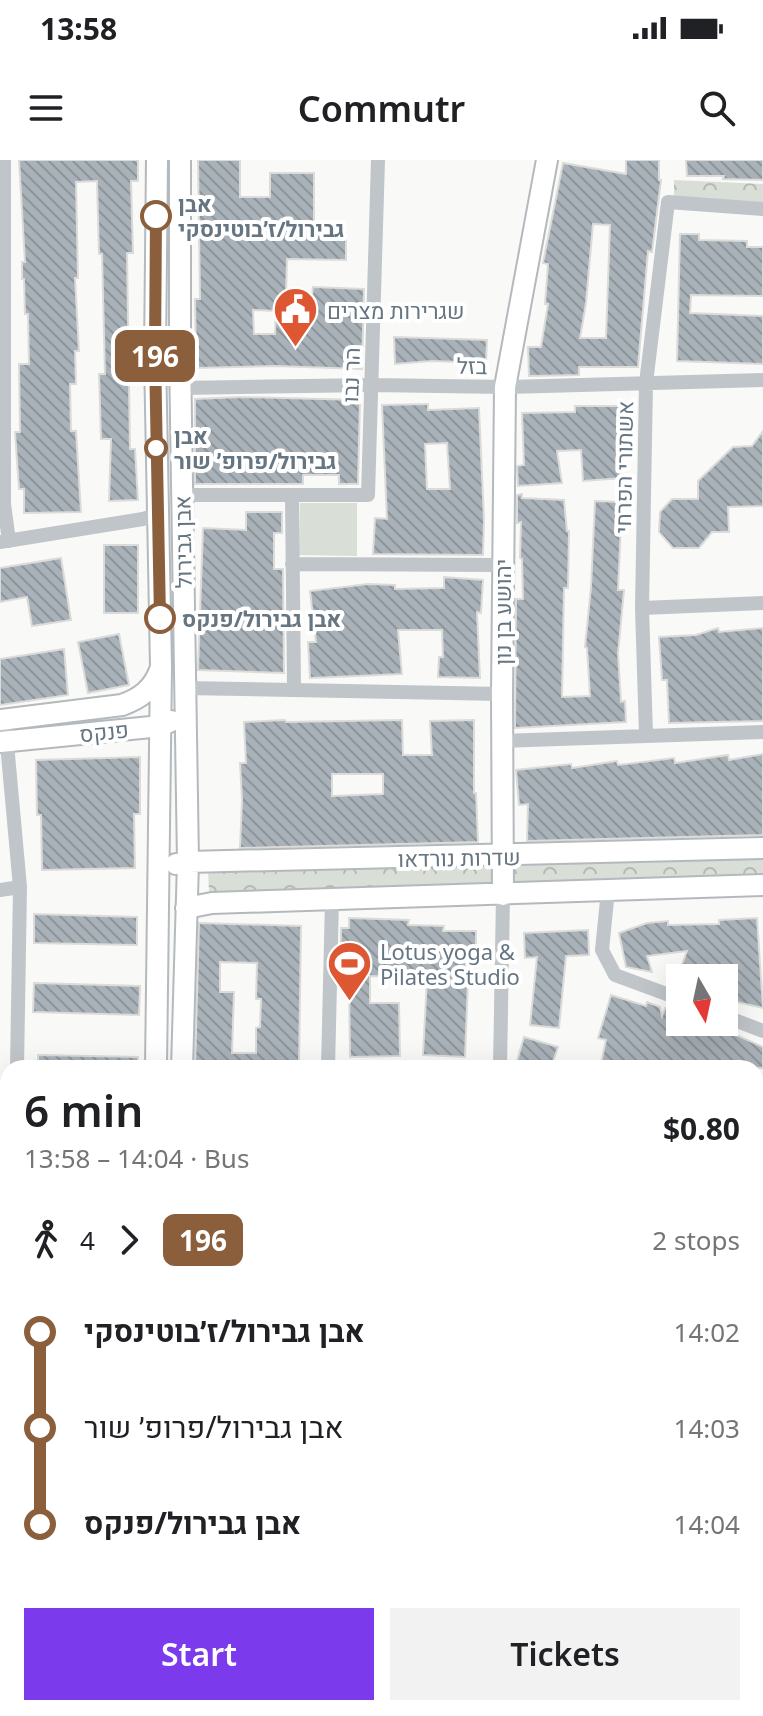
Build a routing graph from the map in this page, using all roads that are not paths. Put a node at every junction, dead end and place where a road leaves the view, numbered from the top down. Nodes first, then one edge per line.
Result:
1 (4, 160) edge
2 (157, 160) edge
3 (180, 160) edge
4 (378, 160) edge
5 (547, 160) edge
6 (763, 209) edge
7 (2, 226) edge
8 (763, 380) edge
9 (646, 383) junction
10 (372, 385) junction
11 (505, 387) junction
12 (180, 388) junction
13 (182, 495) junction
14 (292, 496) junction
15 (157, 514) junction
16 (5, 541) edge
17 (292, 564) junction
18 (502, 565) junction
19 (763, 603) edge
20 (642, 608) junction
21 (161, 667) junction
22 (184, 688) junction
23 (294, 689) junction
24 (502, 694) junction
25 (3, 719) edge
26 (161, 726) junction
27 (763, 732) edge
28 (646, 735) junction
29 (3, 741) edge
30 (503, 741) junction
31 (763, 848) edge
32 (503, 856) junction
33 (188, 862) junction
34 (159, 876) junction
35 (763, 885) edge
36 (20, 887) junction
37 (0, 890) edge
38 (608, 890) junction
39 (503, 895) junction
40 (332, 899) junction
41 (186, 908) junction
42 (666, 994) edge
43 (738, 1021) edge
44 (763, 1031) edge
45 (17, 1060) edge
46 (156, 1060) edge
47 (182, 1060) edge
48 (328, 1060) edge
49 (500, 1060) edge

1 - 7 street
2 - 15 main road, אבן גבירול
3 - 12 main road, אבן גבירול
4 - 10 street, הר נבו
5 - 11 main road, יהושע בן נון
6 - 9 street, אשתורי הפרחי
7 - 16 street
8 - 9 street, בזל
9 - 11 street, בזל
9 - 20 street, אשתורי הפרחי
10 - 11 street, בזל
10 - 12 street, בזל
10 - 14 street, הר נבו
11 - 18 main road, יהושע בן נון
12 - 13 main road, אבן גבירול
13 - 14 street
13 - 22 main road, אבן גבירול
14 - 17 street
15 - 16 street
15 - 21 main road, אבן גבירול
17 - 18 street
17 - 23 street
18 - 24 main road, יהושע בן נון
19 - 20 street
20 - 28 street, אשתורי הפרחי
21 - 25 main road, פנקס
21 - 26 main road, אבן גבירול
22 - 23 street
22 - 26 main road, פנקס
22 - 33 main road, אבן גבירול
23 - 24 street
24 - 30 main road, יהושע בן נון
25 - 29 street
26 - 29 main road, פנקס
26 - 34 main road, אבן גבירול
27 - 28 street
28 - 30 street
29 - 36 street
30 - 32 main road, יהושע בן נון
31 - 32 main road, שדרות נורדאו
32 - 33 main road, שדרות נורדאו
32 - 39 main road, יהושע בן נון
33 - 34 main road, שדרות נורדאו
33 - 41 main road, אבן גבירול
34 - 46 main road, אבן גבירול
35 - 38 main road, שדרות נורדאו
36 - 37 street
36 - 45 street
38 - 39 main road, שדרות נורדאו
38 - 42 street
39 - 40 main road, שדרות נורדאו
39 - 49 street, יהושע בן נון
40 - 41 main road, שדרות נורדאו
40 - 48 street
41 - 47 main road, אבן גבירול
43 - 44 street

